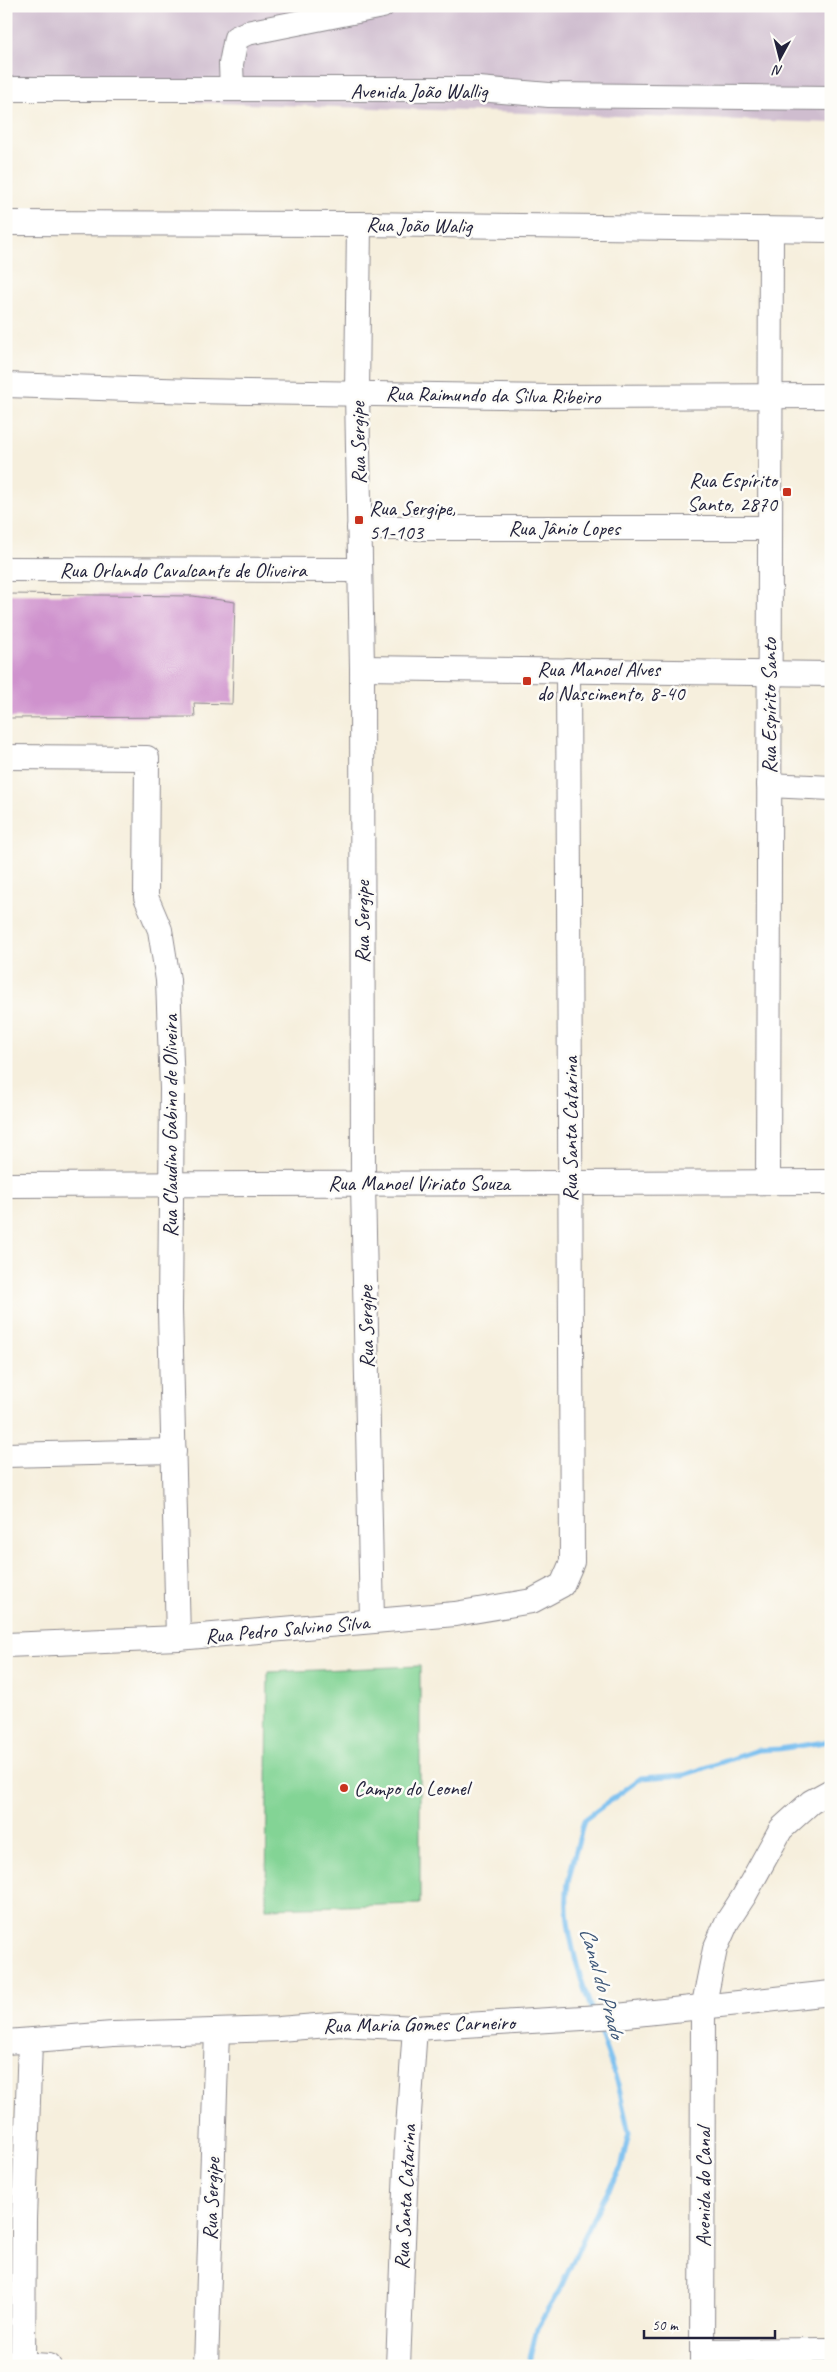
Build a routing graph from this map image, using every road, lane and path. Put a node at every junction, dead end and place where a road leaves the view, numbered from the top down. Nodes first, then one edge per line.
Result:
1 (382, 6) edge
2 (6, 89) edge
3 (232, 89) junction
4 (831, 98) edge
5 (6, 223) edge
6 (359, 224) junction
7 (771, 230) junction
8 (831, 230) edge
9 (6, 385) edge
10 (357, 393) junction
11 (769, 395) junction
12 (831, 396) edge
13 (358, 528) junction
14 (770, 528) junction
15 (6, 569) edge
16 (360, 570) junction
17 (362, 668) junction
18 (568, 670) junction
19 (770, 673) junction
20 (831, 674) edge
21 (6, 757) edge
22 (769, 785) junction
23 (831, 788) edge
24 (768, 1182) junction
25 (831, 1182) edge
26 (570, 1183) junction
27 (171, 1184) junction
28 (363, 1184) junction
29 (6, 1185) edge
30 (174, 1451) junction
31 (6, 1455) edge
32 (562, 1585) joint
33 (372, 1621) junction
34 (178, 1638) junction
35 (6, 1645) edge
36 (831, 1791) edge
37 (831, 1994) edge
38 (703, 2009) junction
39 (415, 2028) junction
40 (217, 2031) junction
41 (30, 2041) junction
42 (6, 2042) edge
43 (831, 2350) edge
44 (702, 2358) edge
45 (18, 2364) edge
46 (49, 2366) edge
47 (206, 2366) edge
48 (398, 2366) edge

1 - 3 street
2 - 3 street, Avenida João Wallig
3 - 4 street, Avenida João Wallig
5 - 6 street, Rua João Walig
6 - 7 street, Rua João Walig
6 - 10 street, Rua Sergipe
7 - 8 street, Rua João Walig
7 - 11 street, Rua Espírito Santo
9 - 10 street, Rua Raimundo da Silva Ribeiro
10 - 11 street, Rua Raimundo da Silva Ribeiro
10 - 13 street, Rua Sergipe
11 - 12 street, Rua Raimundo da Silva Ribeiro
11 - 14 street, Rua Espírito Santo
13 - 14 street, Rua Jânio Lopes
13 - 16 street, Rua Sergipe
14 - 19 street, Rua Espírito Santo
15 - 16 street, Rua Orlando Cavalcante de Oliveira
16 - 17 street, Rua Sergipe
17 - 18 street
17 - 28 street, Rua Sergipe
18 - 19 street
18 - 26 street, Rua Santa Catarina
19 - 20 street
19 - 22 street, Rua Espírito Santo
21 - 27 street, Rua Claudino Gabino de Oliveira
22 - 23 street
22 - 24 street, Rua Espírito Santo
24 - 25 street, Rua Manoel Viriato Souza
24 - 26 street, Rua Manoel Viriato Souza
26 - 28 street, Rua Manoel Viriato Souza
26 - 32 street, Rua Santa Catarina
27 - 28 street, Rua Manoel Viriato Souza
27 - 29 street, Rua Manoel Viriato Souza
27 - 30 street, Rua Claudino Gabino de Oliveira
28 - 33 street, Rua Sergipe
30 - 31 street
30 - 34 street, Rua Claudino Gabino de Oliveira
32 - 33 street, Rua Pedro Salvino Silva
33 - 34 street, Rua Pedro Salvino Silva
34 - 35 street, Rua Pedro Salvino Silva
36 - 38 street, Avenida do Canal
37 - 38 street, Rua Maria Gomes Carneiro
38 - 39 street, Rua Maria Gomes Carneiro
38 - 44 street, Avenida do Canal
39 - 40 street, Rua Maria Gomes Carneiro
39 - 48 street, Rua Santa Catarina
40 - 41 street, Rua Maria Gomes Carneiro
40 - 47 street, Rua Sergipe
41 - 42 street, Rua Maria Gomes Carneiro
41 - 45 street
43 - 44 street
45 - 46 street

